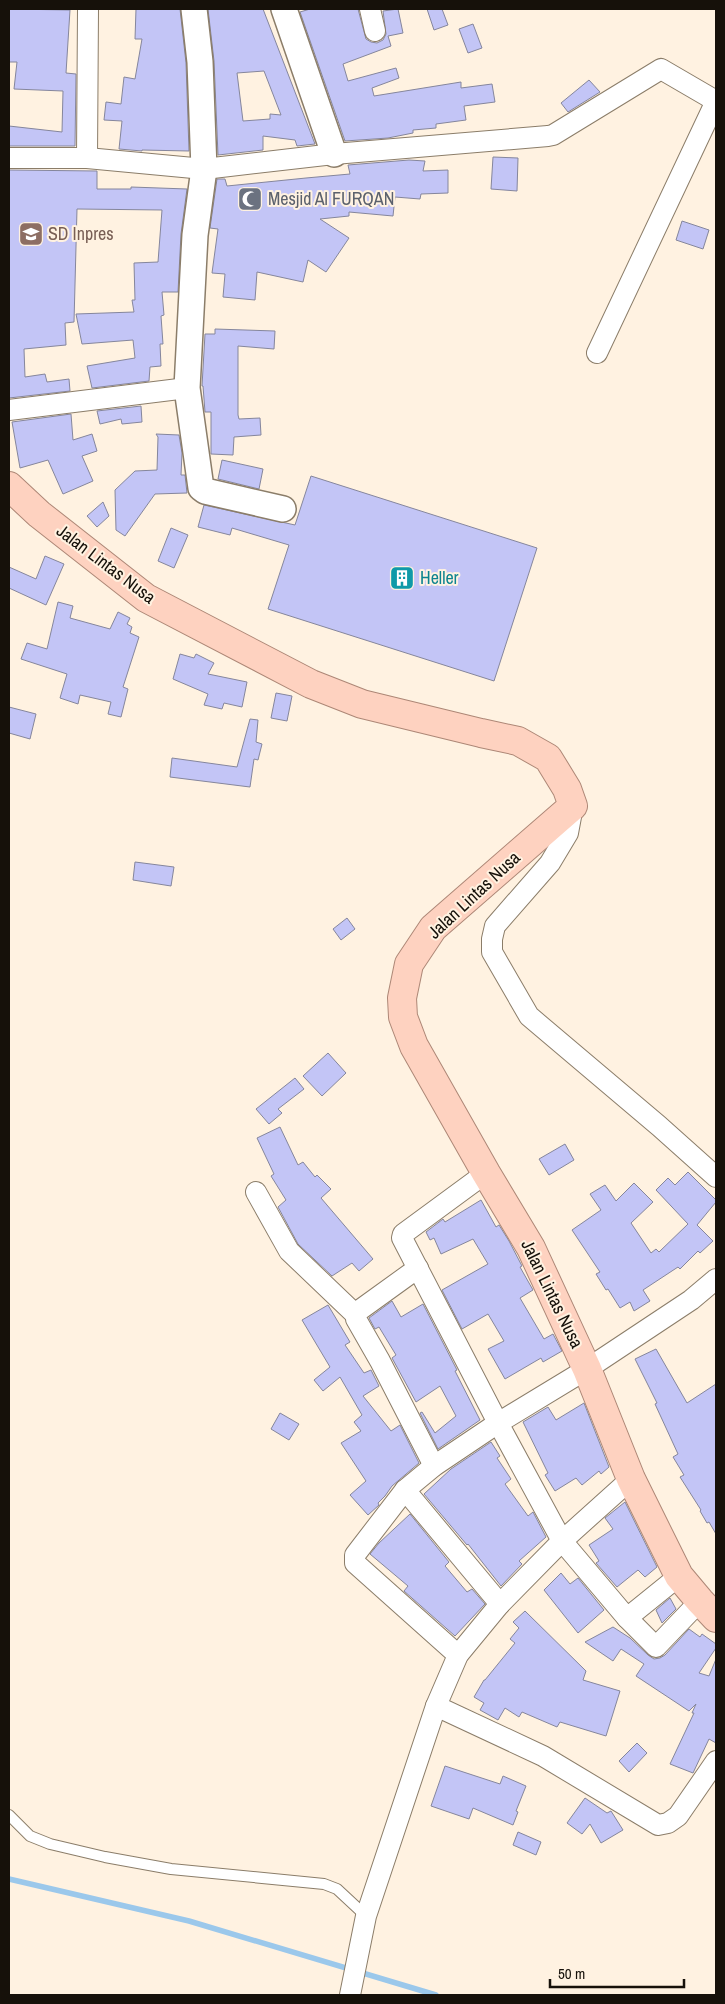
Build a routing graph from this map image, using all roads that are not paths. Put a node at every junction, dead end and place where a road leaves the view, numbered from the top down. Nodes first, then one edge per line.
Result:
1 (88, 9) edge
2 (194, 9) edge
3 (284, 9) edge
4 (370, 9) edge
5 (375, 31) dead end
6 (716, 101) edge
7 (334, 154) junction
8 (9, 158) edge
9 (87, 158) junction
10 (204, 168) junction
11 (597, 353) dead end
12 (188, 388) junction
13 (9, 410) edge
14 (9, 486) edge
15 (283, 509) dead end
16 (573, 806) junction
17 (486, 1173) junction
18 (716, 1177) edge
19 (256, 1192) dead end
20 (418, 1268) junction
21 (716, 1280) edge
22 (356, 1315) junction
23 (587, 1369) junction
24 (498, 1423) junction
25 (434, 1466) junction
26 (630, 1479) junction
27 (405, 1490) junction
28 (562, 1541) junction
29 (679, 1576) junction
30 (500, 1604) junction
31 (708, 1609) edge
32 (628, 1618) junction
33 (458, 1655) junction
34 (436, 1706) junction
35 (716, 1761) edge
36 (9, 1815) edge
37 (366, 1916) junction
38 (350, 1995) edge

1 - 9 street
2 - 10 street
3 - 7 street
4 - 5 street
6 - 7 street
6 - 11 street
7 - 10 street
8 - 9 street
9 - 10 street
10 - 12 street
12 - 13 street
12 - 15 street
14 - 16 highway, Jalan Lintas Nusa
16 - 17 highway, Jalan Lintas Nusa
16 - 18 street
17 - 20 street
17 - 23 highway, Jalan Lintas Nusa
19 - 22 street
20 - 22 street
20 - 24 street
21 - 23 street
22 - 25 street
23 - 24 street
23 - 26 highway, Jalan Lintas Nusa
24 - 25 street
24 - 28 street
25 - 27 street
26 - 28 street
26 - 29 highway, Jalan Lintas Nusa
27 - 30 street
27 - 33 street
28 - 30 street
28 - 32 street
29 - 31 highway, Jalan Lintas Nusa
29 - 32 street
30 - 33 street
31 - 32 street
33 - 34 street
34 - 35 street
34 - 37 street
36 - 37 lane
37 - 38 street

